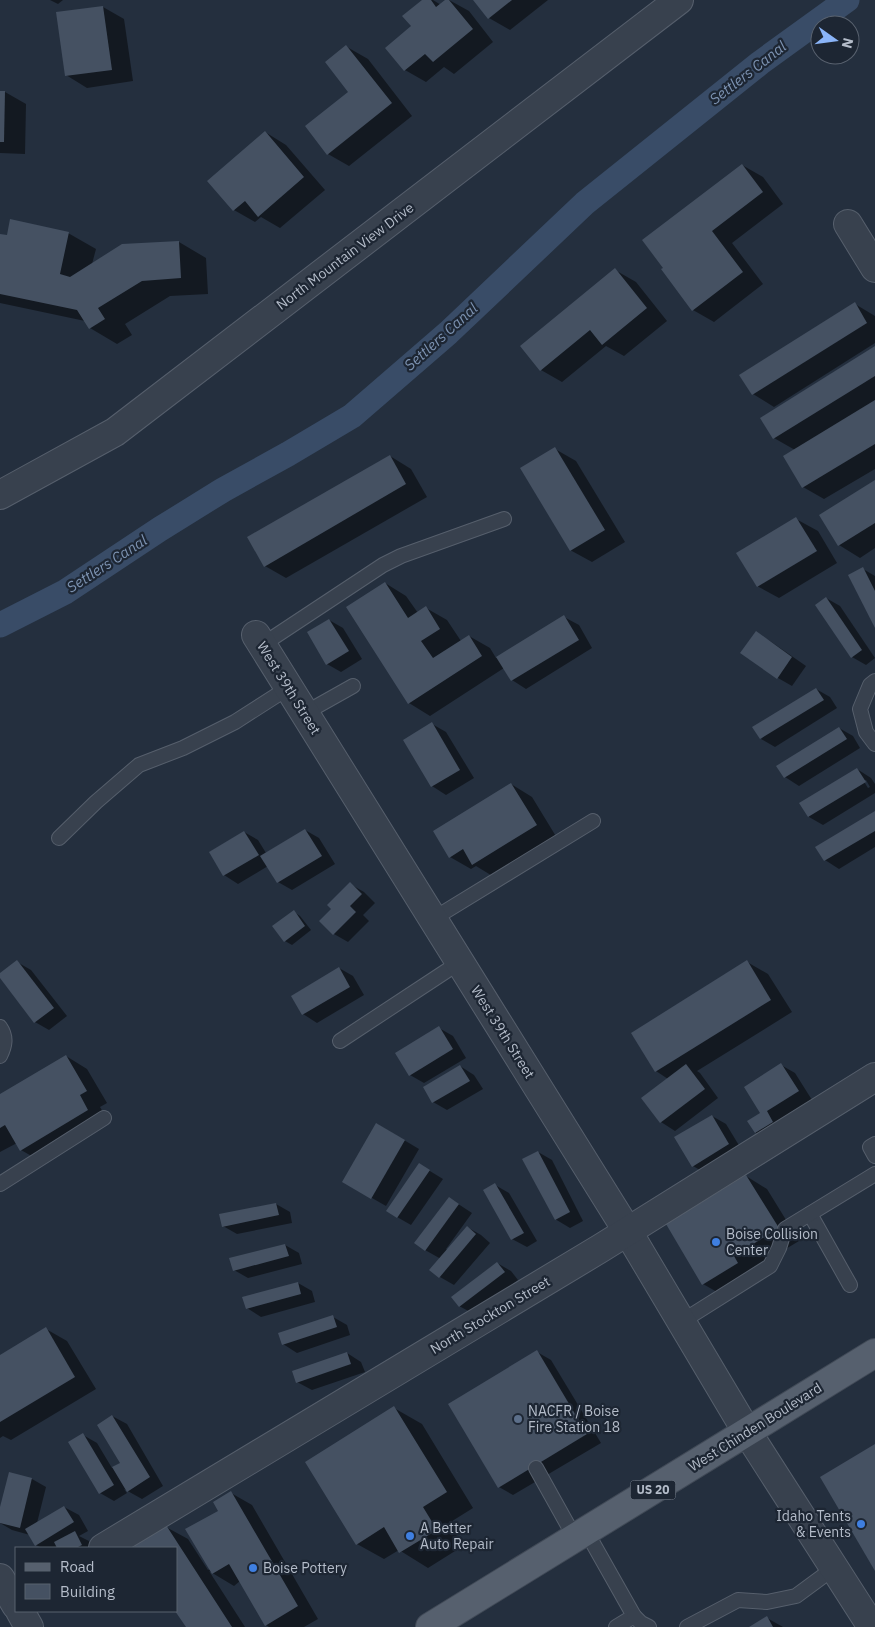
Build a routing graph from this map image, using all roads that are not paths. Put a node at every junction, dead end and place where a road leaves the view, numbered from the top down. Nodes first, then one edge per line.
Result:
1 (679, 0) edge
2 (848, 224) dead end
3 (875, 268) edge
4 (0, 496) edge
5 (504, 519) dead end
6 (259, 640) joint
7 (875, 681) edge
8 (353, 686) dead end
9 (288, 688) junction
10 (305, 713) junction
11 (875, 744) edge
12 (593, 821) dead end
13 (59, 838) dead end
14 (433, 919) junction
15 (460, 962) junction
16 (0, 1027) edge
17 (340, 1041) dead end
18 (0, 1056) edge
19 (875, 1077) edge
20 (104, 1118) dead end
21 (875, 1144) edge
22 (875, 1156) edge
23 (875, 1174) edge
24 (0, 1184) edge
25 (810, 1214) junction
26 (628, 1232) junction
27 (850, 1285) dead end
28 (682, 1322) junction
29 (875, 1353) edge
30 (747, 1432) junction
31 (536, 1468) dead end
32 (580, 1534) junction
33 (105, 1547) edge
34 (834, 1568) junction
35 (0, 1578) edge
36 (13, 1606) edge
37 (18, 1612) edge
38 (634, 1616) junction
39 (867, 1622) edge
40 (29, 1627) edge
41 (430, 1627) edge
42 (616, 1627) edge
43 (649, 1627) edge
44 (687, 1627) edge

1 - 4 street, North Mountain View Drive
2 - 3 street
5 - 6 lane
6 - 9 street, West 39th Street
7 - 11 lane
8 - 10 lane
9 - 10 street, West 39th Street
9 - 13 lane
10 - 14 street, West 39th Street
12 - 14 lane
14 - 15 street, West 39th Street
15 - 17 lane
15 - 26 street, West 39th Street
16 - 18 lane
19 - 26 street, North Stockton Street
20 - 24 lane
21 - 22 lane
23 - 25 lane
25 - 27 lane
25 - 28 lane
26 - 28 street, West 39th Street
26 - 33 street, North Stockton Street
28 - 30 street, West 39th Street
29 - 30 main road, West Chinden Boulevard / US 20
30 - 32 main road, West Chinden Boulevard / US 20
30 - 34 street, West 39th Street
31 - 32 lane
32 - 38 lane
32 - 41 main road, West Chinden Boulevard / US 20
34 - 39 street, West 39th Street
34 - 44 lane
35 - 36 street
37 - 40 street
38 - 42 lane
38 - 43 lane

